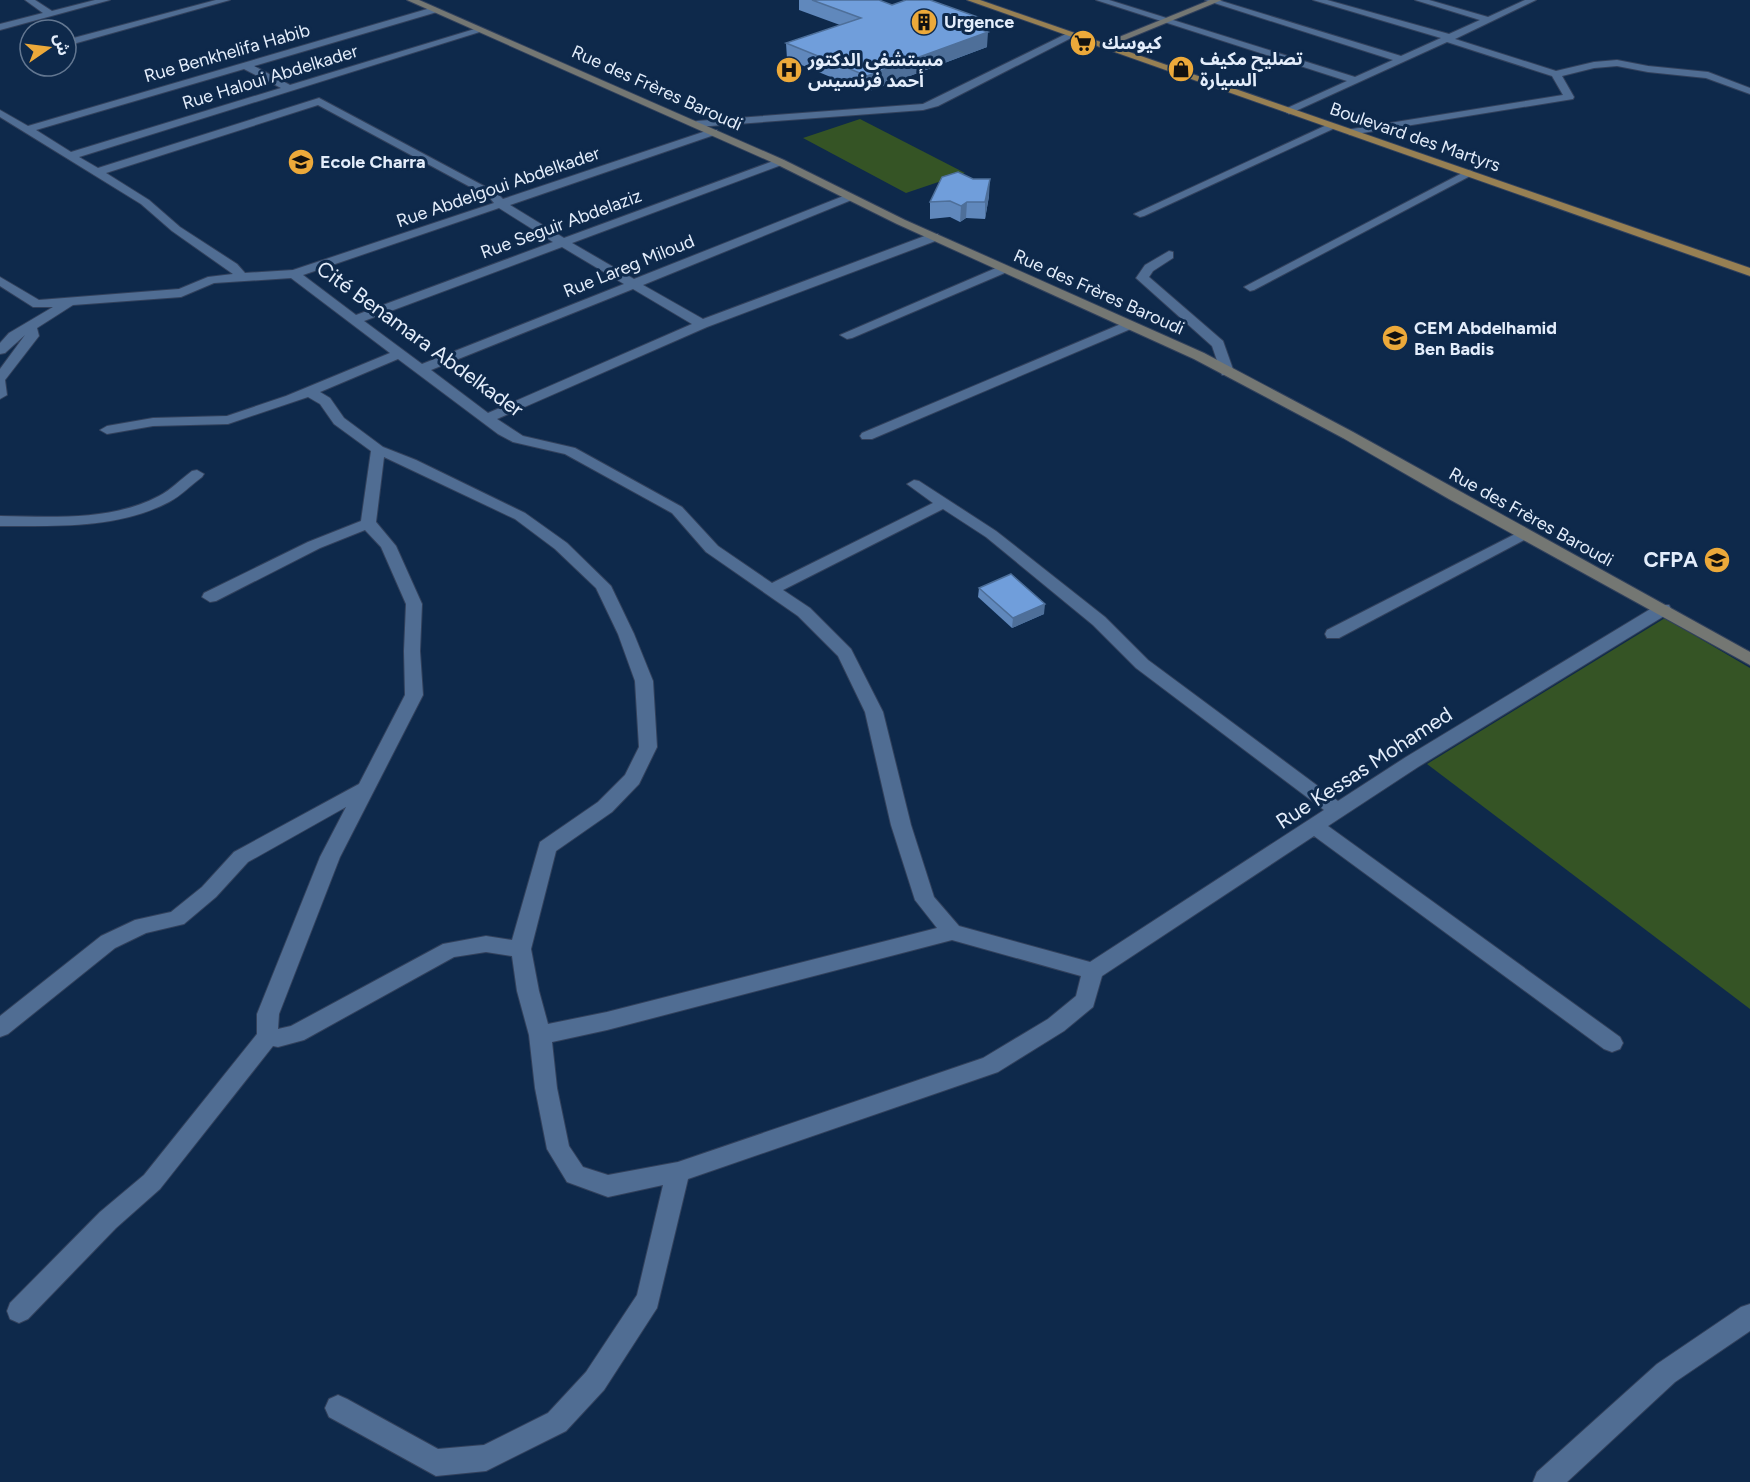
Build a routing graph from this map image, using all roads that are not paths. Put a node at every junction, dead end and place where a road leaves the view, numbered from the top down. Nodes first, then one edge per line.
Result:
1 (29, 0) edge
2 (106, 0) edge
3 (226, 0) edge
4 (411, 0) edge
5 (971, 0) edge
6 (1100, 0) edge
7 (1198, 0) edge
8 (1317, 0) edge
9 (1419, 0) edge
10 (1532, 0) edge
11 (1213, 1) edge
12 (434, 10) junction
13 (50, 14) junction
14 (1153, 17) junction
15 (1167, 19) junction
16 (1490, 20) junction
17 (0, 27) edge
18 (481, 30) junction
19 (1070, 34) junction
20 (1449, 39) junction
21 (78, 40) edge
22 (1090, 42) junction
23 (1102, 46) junction
24 (1400, 58) junction
25 (244, 65) junction
26 (1556, 74) junction
27 (1355, 80) junction
28 (288, 88) junction
29 (1750, 91) edge
30 (1289, 111) junction
31 (0, 113) edge
32 (695, 124) junction
33 (1331, 126) junction
34 (29, 129) junction
35 (713, 132) junction
36 (1350, 132) junction
37 (69, 156) junction
38 (780, 162) junction
39 (96, 173) junction
40 (1467, 173) junction
41 (850, 197) junction
42 (502, 205) junction
43 (1140, 214) dead end
44 (934, 237) junction
45 (563, 243) junction
46 (1169, 255) dead end
47 (1003, 268) junction
48 (1750, 272) edge
49 (294, 274) junction
50 (242, 277) junction
51 (0, 281) edge
52 (633, 284) junction
53 (1250, 288) dead end
54 (69, 302) junction
55 (354, 320) junction
56 (702, 324) junction
57 (1128, 325) junction
58 (30, 327) junction
59 (848, 335) dead end
60 (0, 350) edge
61 (401, 353) junction
62 (422, 369) junction
63 (1227, 372) junction
64 (0, 380) edge
65 (308, 391) junction
66 (0, 395) edge
67 (488, 418) junction
68 (107, 430) dead end
69 (867, 436) dead end
70 (378, 450) junction
71 (197, 474) dead end
72 (914, 484) dead end
73 (942, 504) junction
74 (0, 521) edge
75 (368, 523) junction
76 (1525, 534) junction
77 (771, 590) junction
78 (210, 597) dead end
79 (1663, 609) junction
80 (1333, 634) dead end
81 (1750, 659) edge
82 (364, 789) junction
83 (1338, 811) junction
84 (1314, 826) junction
85 (952, 932) junction
86 (521, 950) junction
87 (1093, 970) junction
88 (0, 1028) edge
89 (540, 1035) junction
90 (268, 1036) junction
91 (1612, 1043) dead end
92 (678, 1172) junction
93 (19, 1311) dead end
94 (1750, 1316) edge
95 (338, 1408) dead end
96 (1547, 1482) edge

1 - 13 street
2 - 13 street
3 - 21 street
4 - 12 street, Rue des Frères Baroudi
5 - 19 main road, Boulevard des Martyrs
6 - 14 street
7 - 14 street
8 - 20 street
9 - 16 street
10 - 16 street
11 - 15 street
11 - 24 street
12 - 18 street, Rue des Frères Baroudi
12 - 25 street, Rue Benkhelifa Habib
13 - 17 street
14 - 15 street
14 - 22 street
15 - 23 street
15 - 27 street
16 - 20 street
18 - 28 street, Rue Haloui Abdelkader
18 - 32 street, Rue des Frères Baroudi
19 - 22 main road, Boulevard des Martyrs
19 - 32 street
20 - 24 street
20 - 26 street
22 - 23 main road, Boulevard des Martyrs
23 - 30 main road, Boulevard des Martyrs
24 - 27 street
25 - 28 street
25 - 34 street, Rue Benkhelifa Habib
26 - 29 street
26 - 36 street
27 - 30 street
28 - 37 street, Rue Haloui Abdelkader
30 - 33 main road, Boulevard des Martyrs
31 - 34 street
32 - 35 street, Rue des Frères Baroudi
33 - 36 main road, Boulevard des Martyrs
33 - 43 street
34 - 37 street
35 - 38 street, Rue des Frères Baroudi
35 - 42 street, Rue Abdelgoui Abdelkader
36 - 40 main road, Boulevard des Martyrs
37 - 39 street
38 - 41 street, Rue des Frères Baroudi
38 - 45 street, Rue Seguir Abdelaziz
39 - 42 street
39 - 50 street
40 - 48 main road, Boulevard des Martyrs
40 - 53 street
41 - 44 street, Rue des Frères Baroudi
41 - 52 street, Rue Lareg Miloud
42 - 45 street
42 - 49 street, Rue Abdelgoui Abdelkader
44 - 47 street, Rue des Frères Baroudi
44 - 56 street
45 - 52 street
45 - 55 street, Rue Seguir Abdelaziz
46 - 63 street
47 - 57 street, Rue des Frères Baroudi
47 - 59 street
49 - 50 street, Cité Benamara Abdelkader
49 - 55 street, Cité Benamara Abdelkader
50 - 54 street, Cité Benamara Abdelkader
51 - 54 street, Cité Benamara Abdelkader
52 - 56 street
52 - 62 street, Rue Lareg Miloud
54 - 58 street
55 - 61 street, Cité Benamara Abdelkader
56 - 67 street
57 - 63 street, Rue des Frères Baroudi
57 - 69 street
58 - 60 street
58 - 64 street
61 - 62 street, Cité Benamara Abdelkader
61 - 65 street
62 - 67 street, Cité Benamara Abdelkader
63 - 76 street, Rue des Frères Baroudi
64 - 66 street
65 - 68 street
65 - 70 street
67 - 77 street, Cité Benamara Abdelkader
70 - 75 street
70 - 86 street
71 - 74 street
72 - 73 street
73 - 77 street
73 - 83 street
75 - 78 street
75 - 82 street
76 - 79 street, Rue des Frères Baroudi
76 - 80 street
77 - 85 street, Cité Benamara Abdelkader
79 - 81 street, Rue des Frères Baroudi
79 - 83 street, Rue Kessas Mohamed
82 - 88 street
82 - 90 street
83 - 84 street, Rue Kessas Mohamed
84 - 87 street, Rue Kessas Mohamed
84 - 91 street
85 - 87 street
85 - 89 street
86 - 89 street
86 - 90 street
87 - 92 street
89 - 92 street
90 - 93 street
92 - 95 street
94 - 96 street

